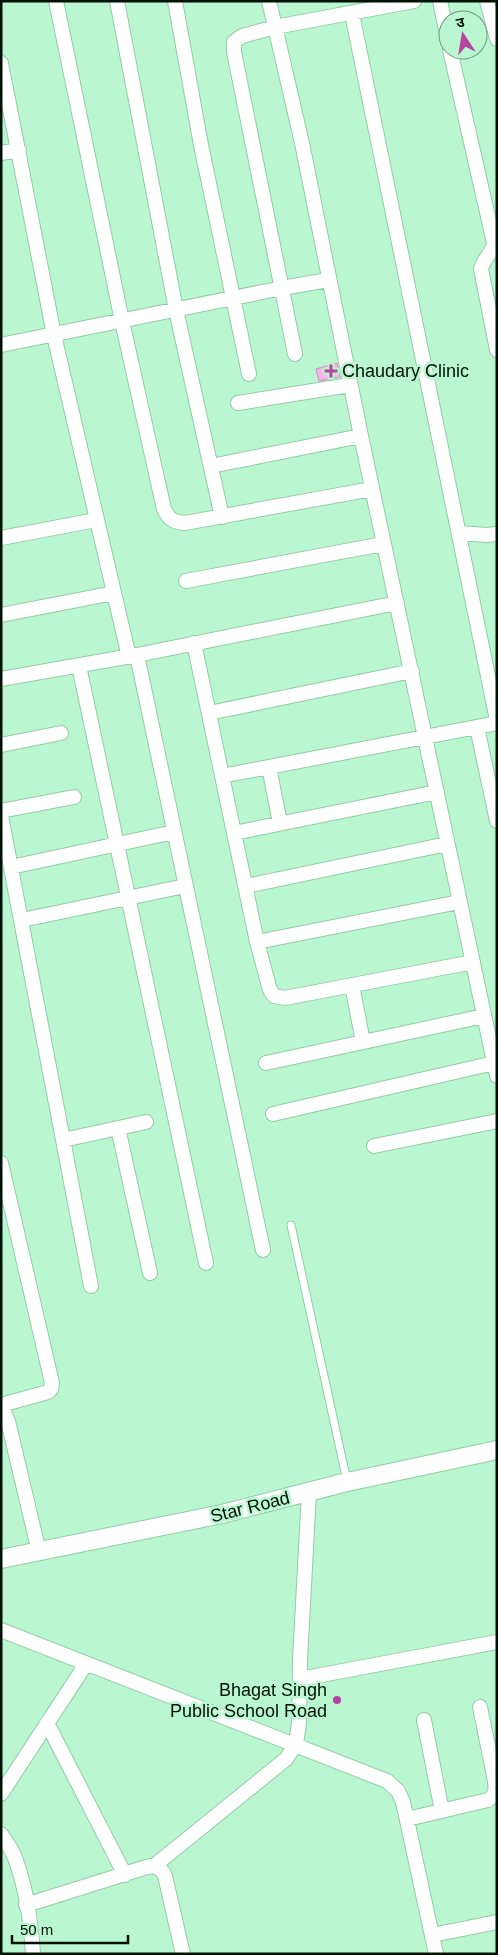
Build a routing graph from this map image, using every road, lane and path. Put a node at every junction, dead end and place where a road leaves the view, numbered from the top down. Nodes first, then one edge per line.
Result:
1 (56, 1) edge
2 (117, 1) edge
3 (175, 1) edge
4 (270, 1) edge
5 (414, 1) edge
6 (487, 1) edge
7 (352, 14) junction
8 (275, 27) junction
9 (497, 39) edge
10 (452, 60) edge
11 (2, 71) edge
12 (19, 150) junction
13 (1, 153) edge
14 (328, 280) junction
15 (282, 288) junction
16 (234, 297) junction
17 (176, 310) junction
18 (122, 321) junction
19 (54, 335) junction
20 (1, 345) edge
21 (497, 350) edge
22 (295, 354) dead end
23 (249, 374) dead end
24 (350, 385) junction
25 (238, 403) dead end
26 (360, 436) junction
27 (211, 466) junction
28 (372, 489) junction
29 (222, 517) junction
30 (96, 520) junction
31 (459, 533) junction
32 (497, 534) edge
33 (1, 538) edge
34 (384, 544) junction
35 (186, 582) dead end
36 (114, 593) junction
37 (396, 603) junction
38 (1, 615) edge
39 (194, 643) junction
40 (133, 656) junction
41 (79, 666) junction
42 (412, 671) junction
43 (1, 680) edge
44 (209, 713) junction
45 (497, 722) edge
46 (477, 727) junction
47 (60, 733) dead end
48 (425, 737) junction
49 (1, 745) edge
50 (269, 767) junction
51 (222, 776) junction
52 (437, 792) junction
53 (74, 797) dead end
54 (1, 811) edge
55 (1, 816) edge
56 (497, 821) edge
57 (280, 823) junction
58 (174, 832) junction
59 (234, 833) junction
60 (118, 844) junction
61 (447, 844) junction
62 (11, 867) junction
63 (185, 886) junction
64 (246, 886) junction
65 (129, 898) junction
66 (459, 902) junction
67 (22, 920) junction
68 (257, 942) junction
69 (473, 962) junction
70 (352, 985) junction
71 (484, 1016) junction
72 (363, 1042) junction
73 (266, 1063) dead end
74 (495, 1069) edge
75 (272, 1114) dead end
76 (497, 1121) edge
77 (146, 1122) dead end
78 (118, 1128) junction
79 (63, 1140) junction
80 (374, 1146) dead end
81 (1, 1163) edge
82 (291, 1224) dead end
83 (263, 1250) dead end
84 (206, 1263) dead end
85 (150, 1272) dead end
86 (91, 1286) dead end
87 (1, 1405) edge
88 (497, 1450) edge
89 (347, 1482) junction
90 (309, 1492) junction
91 (39, 1552) junction
92 (1, 1559) edge
93 (1, 1630) edge
94 (497, 1642) edge
95 (86, 1664) junction
96 (300, 1679) junction
97 (480, 1707) dead end
98 (424, 1720) dead end
99 (47, 1723) junction
100 (296, 1744) junction
101 (1, 1794) edge
102 (442, 1811) junction
103 (407, 1819) junction
104 (1, 1834) edge
105 (154, 1866) junction
106 (125, 1875) junction
107 (26, 1905) junction
108 (497, 1922) edge
109 (432, 1935) junction
110 (33, 1954) edge
111 (184, 1954) edge
112 (436, 1954) edge

1 - 18 street
2 - 17 street
3 - 16 street
4 - 8 street
5 - 7 street
6 - 9 street
7 - 8 street
7 - 31 street
8 - 14 street
8 - 15 street
10 - 21 street
11 - 12 street
12 - 13 street
12 - 19 street
14 - 15 street
14 - 24 street
15 - 16 street
15 - 22 street
16 - 17 street
16 - 23 street
17 - 18 street
17 - 27 street
18 - 19 street
18 - 29 street
19 - 20 street
19 - 30 street
24 - 25 street
24 - 26 street
26 - 27 street
26 - 28 street
27 - 29 street
28 - 29 street
28 - 34 street
30 - 33 street
30 - 36 street
31 - 32 street
31 - 45 street
34 - 35 street
34 - 37 street
36 - 38 street
36 - 40 street
37 - 39 street
37 - 42 street
39 - 40 street
39 - 44 street
40 - 41 street
40 - 58 street
41 - 43 street
41 - 60 street
42 - 44 street
42 - 48 street
44 - 51 street
45 - 46 street
46 - 48 street
46 - 56 street
47 - 49 street
48 - 50 street
48 - 52 street
50 - 51 street
50 - 57 street
51 - 59 street
52 - 57 street
52 - 61 street
53 - 54 street
55 - 62 street
57 - 59 street
58 - 60 street
58 - 63 street
59 - 64 street
60 - 62 street
60 - 65 street
61 - 64 street
61 - 66 street
62 - 67 street
63 - 65 street
63 - 83 street
64 - 68 street
65 - 67 street
65 - 84 street
66 - 68 street
66 - 69 street
67 - 79 street
68 - 70 street
69 - 70 street
69 - 71 street
70 - 72 street
71 - 72 street
71 - 74 street
72 - 73 street
74 - 75 street
76 - 80 street
77 - 78 street
78 - 79 street
78 - 85 street
79 - 86 street
81 - 87 street
82 - 89 lane
87 - 91 street
88 - 89 street, Star Road
89 - 90 street, Star Road
90 - 91 street, Star Road
90 - 96 street
91 - 92 street, Star Road
93 - 95 street
94 - 96 street
95 - 99 street
95 - 100 street
96 - 100 street
97 - 102 street
98 - 102 street
99 - 101 street
99 - 106 street
100 - 103 street
100 - 105 street
102 - 103 street
103 - 109 street
104 - 107 street
105 - 106 street
105 - 111 street
106 - 107 street
107 - 110 street
108 - 109 street
109 - 112 street

